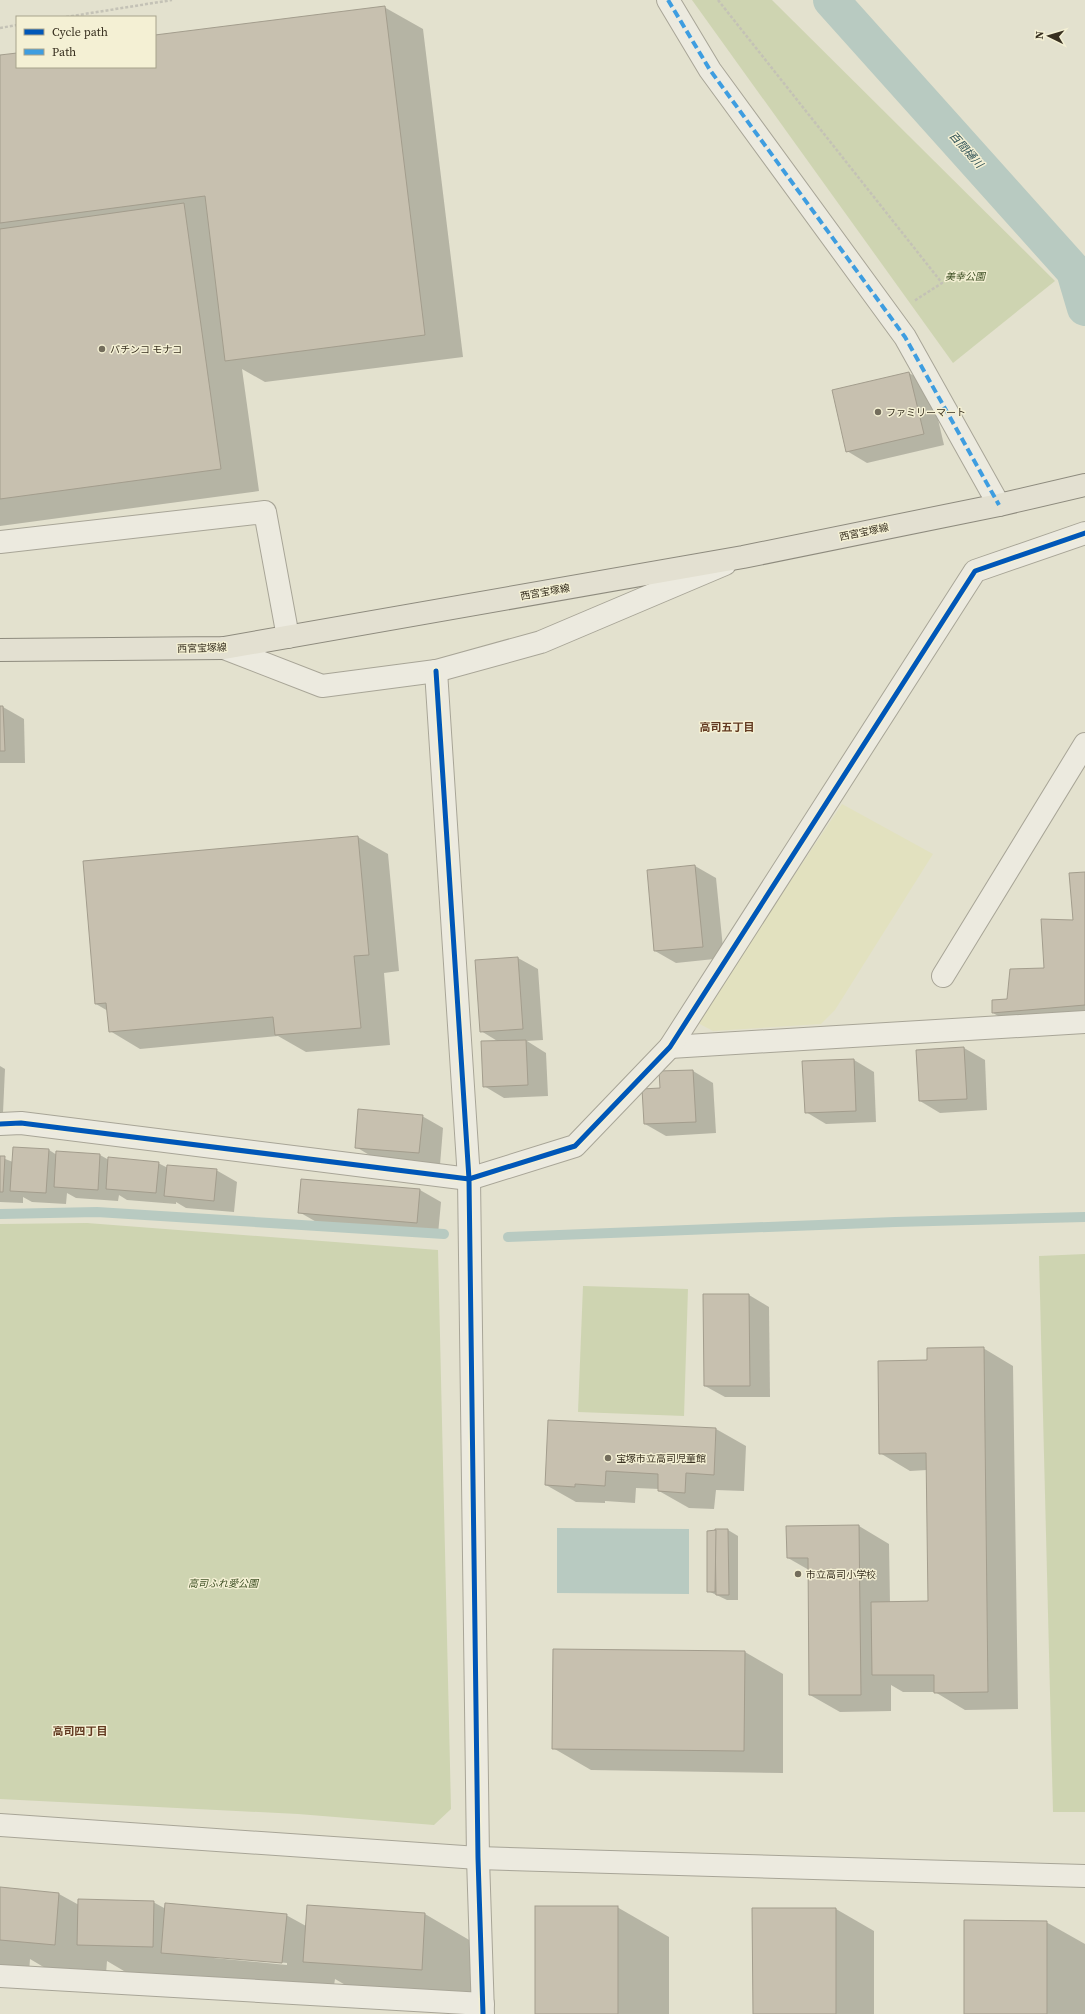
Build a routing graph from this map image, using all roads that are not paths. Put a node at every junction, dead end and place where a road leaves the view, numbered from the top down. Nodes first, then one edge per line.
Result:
1 (668, 0) edge
2 (1085, 485) edge
3 (999, 505) junction
4 (1085, 533) edge
5 (0, 542) edge
6 (743, 557) junction
7 (288, 637) junction
8 (224, 648) junction
9 (0, 650) edge
10 (436, 671) junction
11 (1085, 744) edge
12 (943, 976) dead end
13 (1085, 1022) edge
14 (670, 1048) junction
15 (0, 1124) edge
16 (469, 1179) junction
17 (0, 1825) edge
18 (478, 1858) junction
19 (1085, 1876) edge
20 (0, 1976) edge
21 (483, 2009) edge

1 - 3 street
2 - 3 main road, 西宮宝塚線
3 - 6 main road, 西宮宝塚線
4 - 14 street
5 - 7 street
6 - 7 main road, 西宮宝塚線
6 - 10 street
7 - 8 main road, 西宮宝塚線
8 - 9 main road, 西宮宝塚線
8 - 10 street
10 - 16 street
11 - 12 street
13 - 14 street
14 - 16 street
15 - 16 street
16 - 18 street
17 - 18 street
18 - 19 street
18 - 21 street
20 - 21 street

